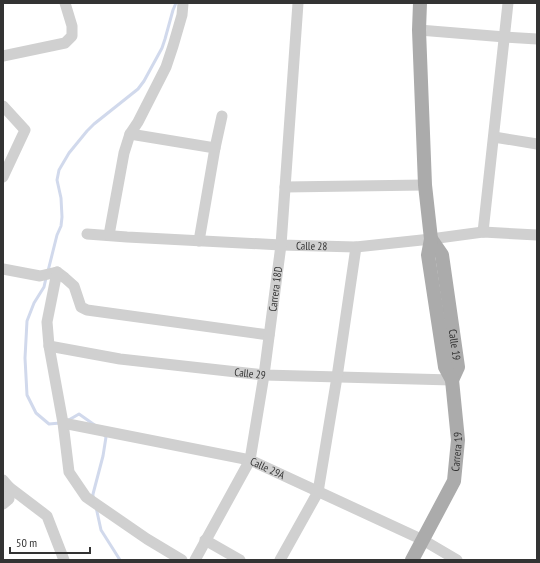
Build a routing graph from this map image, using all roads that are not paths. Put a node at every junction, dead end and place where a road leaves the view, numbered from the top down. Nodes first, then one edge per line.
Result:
1 (65, 3) edge
2 (183, 3) edge
3 (298, 3) edge
4 (420, 3) edge
5 (508, 3) edge
6 (419, 30) junction
7 (505, 37) junction
8 (537, 39) edge
9 (3, 56) edge
10 (3, 106) edge
11 (222, 116) dead end
12 (130, 134) junction
13 (494, 137) junction
14 (537, 144) edge
15 (215, 148) junction
16 (3, 177) edge
17 (425, 185) junction
18 (285, 187) junction
19 (483, 232) junction
20 (86, 234) dead end
21 (109, 235) junction
22 (537, 235) edge
23 (432, 239) junction
24 (199, 241) junction
25 (281, 245) junction
26 (356, 247) junction
27 (6, 269) edge
28 (57, 272) junction
29 (3, 280) edge
30 (269, 335) junction
31 (49, 346) junction
32 (264, 375) junction
33 (338, 377) junction
34 (452, 380) junction
35 (63, 423) junction
36 (250, 460) junction
37 (6, 483) edge
38 (318, 492) junction
39 (3, 504) edge
40 (205, 540) junction
41 (423, 540) junction
42 (64, 560) edge
43 (182, 560) edge
44 (195, 560) edge
45 (240, 560) edge
46 (280, 560) edge
47 (412, 560) edge
48 (457, 560) edge

1 - 9 street
2 - 12 street
3 - 18 street, Carrera 18D
4 - 6 main road, Calle 19
5 - 7 street
6 - 7 street
6 - 17 main road, Calle 19
7 - 8 street
7 - 13 street
10 - 16 street
11 - 15 street
12 - 15 street
12 - 21 street
13 - 14 street
13 - 19 street
15 - 24 street
17 - 18 street
17 - 23 main road, Calle 19
18 - 25 street, Carrera 18D
19 - 22 street, Calle 28
19 - 23 street, Calle 28
20 - 21 street, Calle 28
21 - 24 street, Calle 28
23 - 26 street, Calle 28
23 - 34 main road, Calle 19
24 - 25 street, Calle 28
25 - 26 street, Calle 28
25 - 30 street, Carrera 18D
26 - 33 street
27 - 28 street
27 - 29 street
28 - 30 street
28 - 31 street
30 - 32 street, Carrera 18D
31 - 32 street, Calle 29
31 - 35 street
32 - 33 street, Calle 29
32 - 36 street, Carrera 18D
33 - 34 street, Calle 29
33 - 38 street
34 - 41 main road, Carrera 19
35 - 36 street, Calle 29A
35 - 43 street
36 - 38 street, Calle 29A
36 - 40 street, Carrera 18D
37 - 39 street
37 - 42 street
38 - 41 street, Calle 29A
38 - 46 street
40 - 44 street, Carrera 18D
40 - 45 street
41 - 47 main road, Carrera 19
41 - 48 street, Calle 29A

